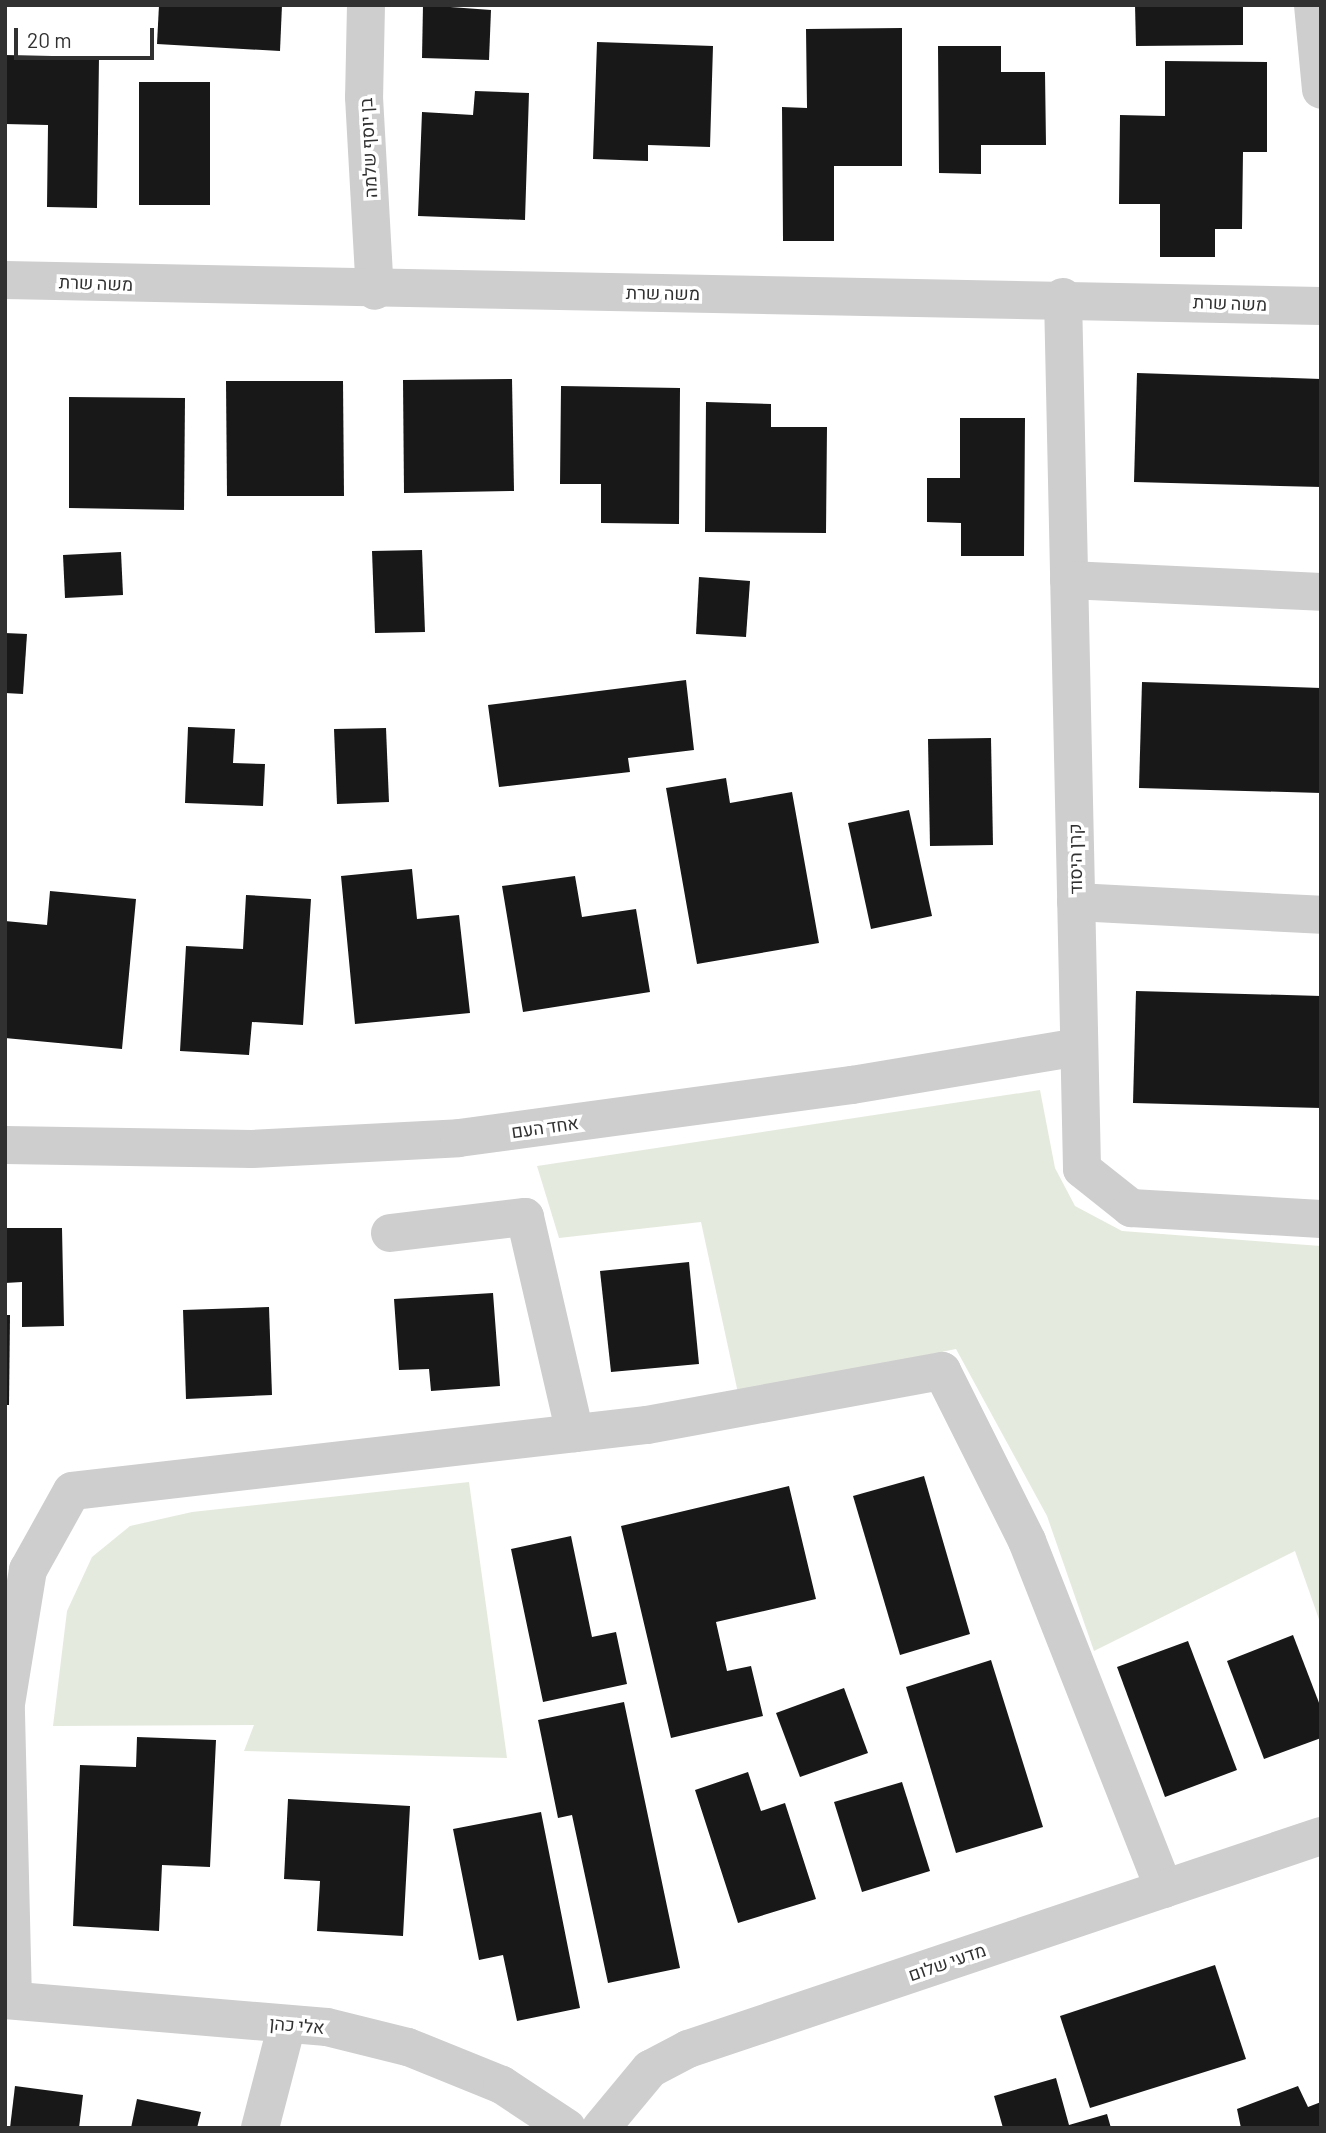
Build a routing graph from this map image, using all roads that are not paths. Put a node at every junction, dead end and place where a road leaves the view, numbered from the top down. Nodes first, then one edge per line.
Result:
1 (366, 5) edge
2 (1312, 5) edge
3 (1321, 90) edge
4 (5, 280) edge
5 (376, 291) junction
6 (1063, 297) junction
7 (1321, 306) edge
8 (1069, 580) junction
9 (1321, 592) edge
10 (1076, 902) junction
11 (1321, 915) edge
12 (1079, 1046) junction
13 (5, 1145) edge
14 (1321, 1219) edge
15 (390, 1233) dead end
16 (575, 1433) junction
17 (6, 1704) edge
18 (1321, 1836) edge
19 (1164, 1889) junction
20 (9, 2000) edge
21 (287, 2024) junction
22 (260, 2128) edge
23 (567, 2128) edge
24 (601, 2128) edge

1 - 5 street, בן יוסף שלמה
2 - 3 street
4 - 5 street, משה שרת
5 - 6 street, משה שרת
6 - 7 street, משה שרת
6 - 8 street, קרן היסוד
8 - 9 street
8 - 10 street, קרן היסוד
10 - 11 street
10 - 12 street, קרן היסוד
12 - 13 street, אחד העם
12 - 14 street, קרן היסוד
15 - 16 street
16 - 17 street
16 - 19 street
17 - 20 street
18 - 19 street, מדעי שלום
19 - 24 street, מדעי שלום
20 - 21 street, אלי כהן
21 - 22 street
21 - 23 street, אלי כהן

